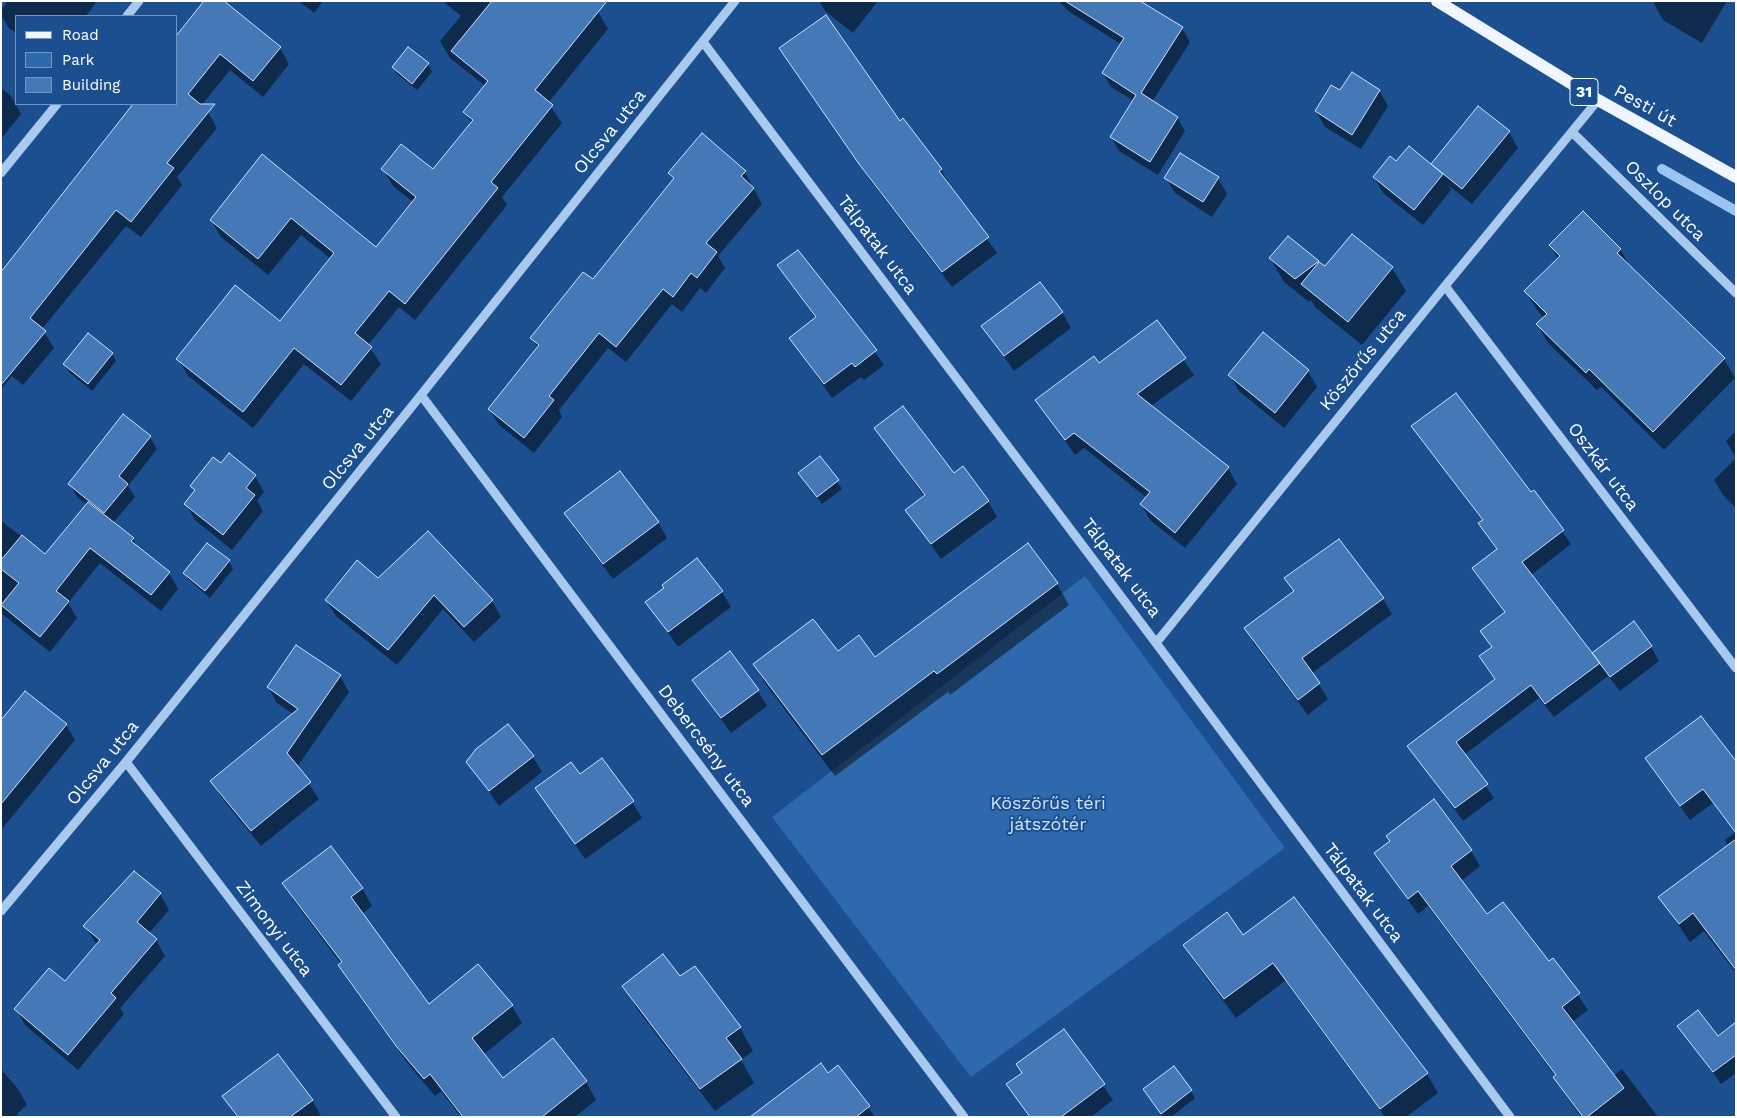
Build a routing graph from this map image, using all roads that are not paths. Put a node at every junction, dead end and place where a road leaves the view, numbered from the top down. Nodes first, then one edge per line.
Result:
1 (139, 1) edge
2 (734, 1) edge
3 (1436, 1) edge
4 (128, 15) edge
5 (703, 42) junction
6 (1598, 100) junction
7 (56, 105) edge
8 (1572, 132) junction
9 (1, 174) edge
10 (1736, 177) edge
11 (1445, 286) junction
12 (1736, 293) edge
13 (421, 396) junction
14 (1156, 642) junction
15 (1736, 668) edge
16 (126, 762) junction
17 (1, 911) edge
18 (396, 1117) edge
19 (964, 1117) edge
20 (1510, 1117) edge

1 - 4 street
2 - 5 street, Olcsva utca
3 - 6 main road, Pesti út / 31
5 - 13 street, Olcsva utca
5 - 14 street, Tálpatak utca
6 - 8 street, Köszörűs utca
6 - 10 main road, Pesti út / 31
7 - 9 street
8 - 11 street, Köszörűs utca
8 - 12 street, Oszlop utca
11 - 14 street, Köszörűs utca
11 - 15 street, Oszkár utca
13 - 16 street, Olcsva utca
13 - 19 street, Debercsény utca
14 - 20 street, Tálpatak utca
16 - 17 street, Olcsva utca
16 - 18 street, Zimonyi utca

